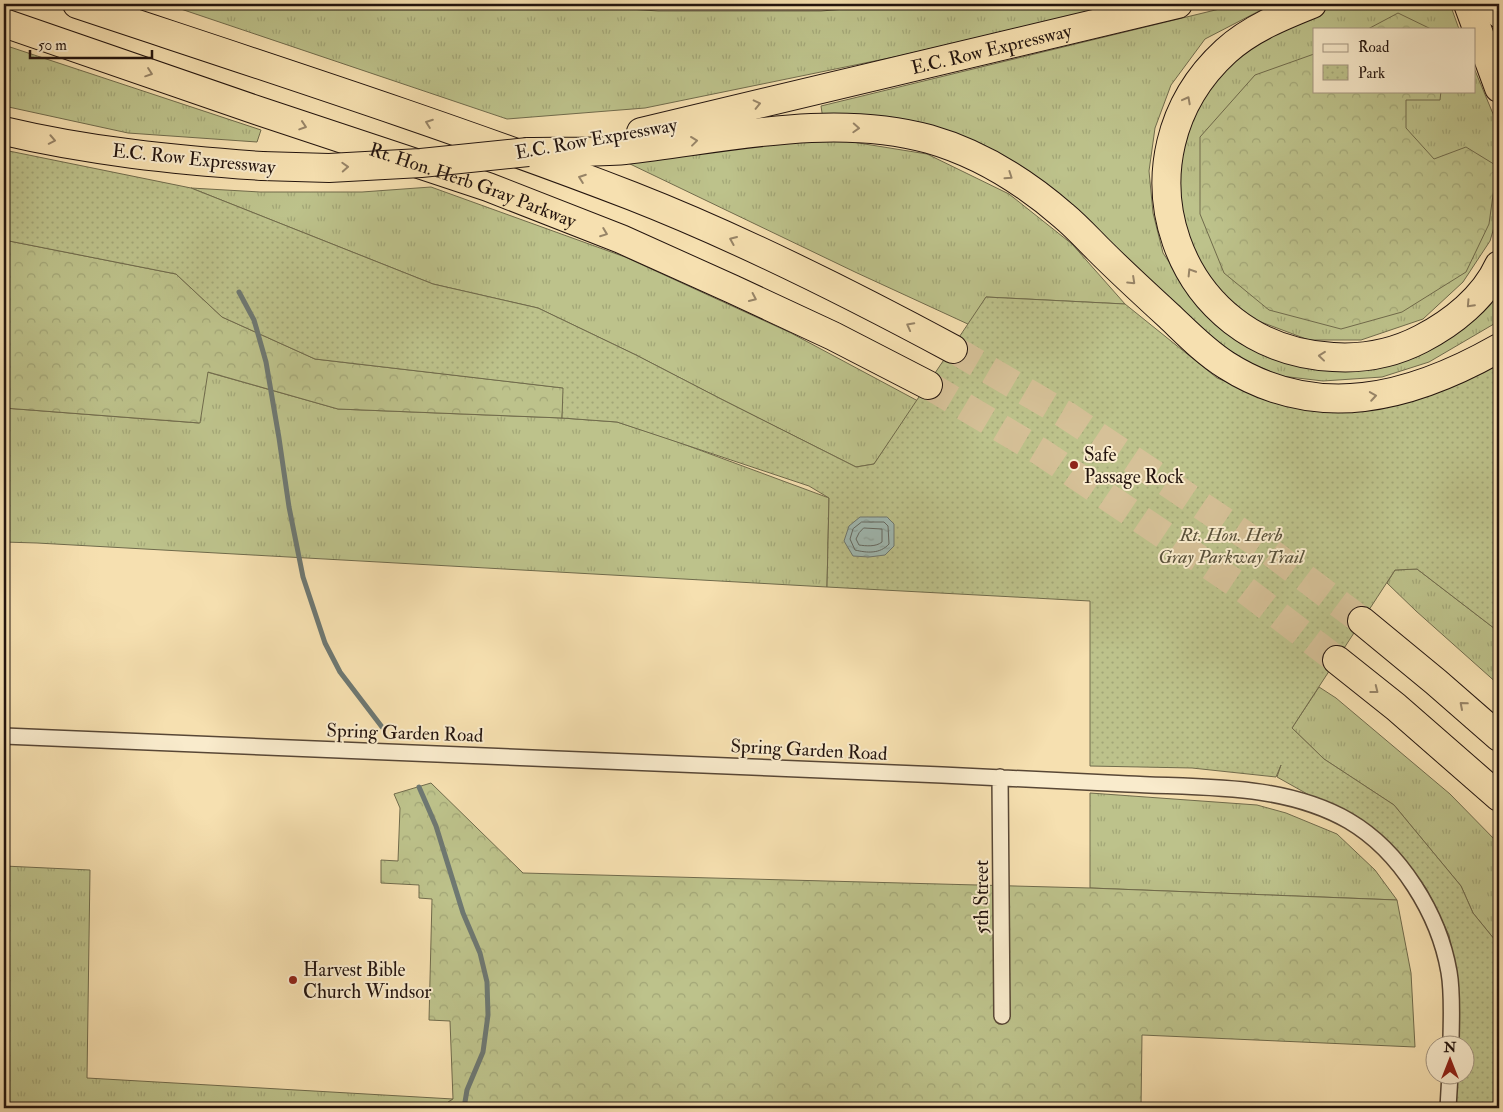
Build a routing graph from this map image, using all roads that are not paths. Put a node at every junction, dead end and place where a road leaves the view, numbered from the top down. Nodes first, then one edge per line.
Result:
1 (77, 4) edge
2 (1178, 4) edge
3 (1312, 4) edge
4 (1468, 4) edge
5 (1494, 4) edge
6 (1499, 15) edge
7 (4, 22) edge
8 (1499, 88) edge
9 (4, 131) edge
10 (643, 140) junction
11 (1499, 265) edge
12 (1499, 348) edge
13 (953, 349) tunnel mouth
14 (928, 385) tunnel mouth
15 (1362, 621) tunnel mouth
16 (1336, 660) tunnel mouth
17 (4, 736) edge
18 (1499, 737) edge
19 (1000, 777) junction
20 (1499, 797) edge
21 (1002, 1016) dead end
22 (1451, 1034) edge
23 (1449, 1084) edge
24 (1448, 1108) edge

13 -> 1 highway
10 -> 2 highway, E.C. Row Expressway
11 -> 3 highway
4 - 8 highway
5 - 6 highway
7 -> 14 highway, Rt. Hon. Herb Gray Parkway
9 -> 10 highway, E.C. Row Expressway, bridge
10 -> 12 highway
18 -> 15 highway
16 -> 20 highway
17 - 19 street, Spring Garden Road
19 - 21 street, 5th Street
19 - 22 street, Spring Garden Road
23 - 24 street

